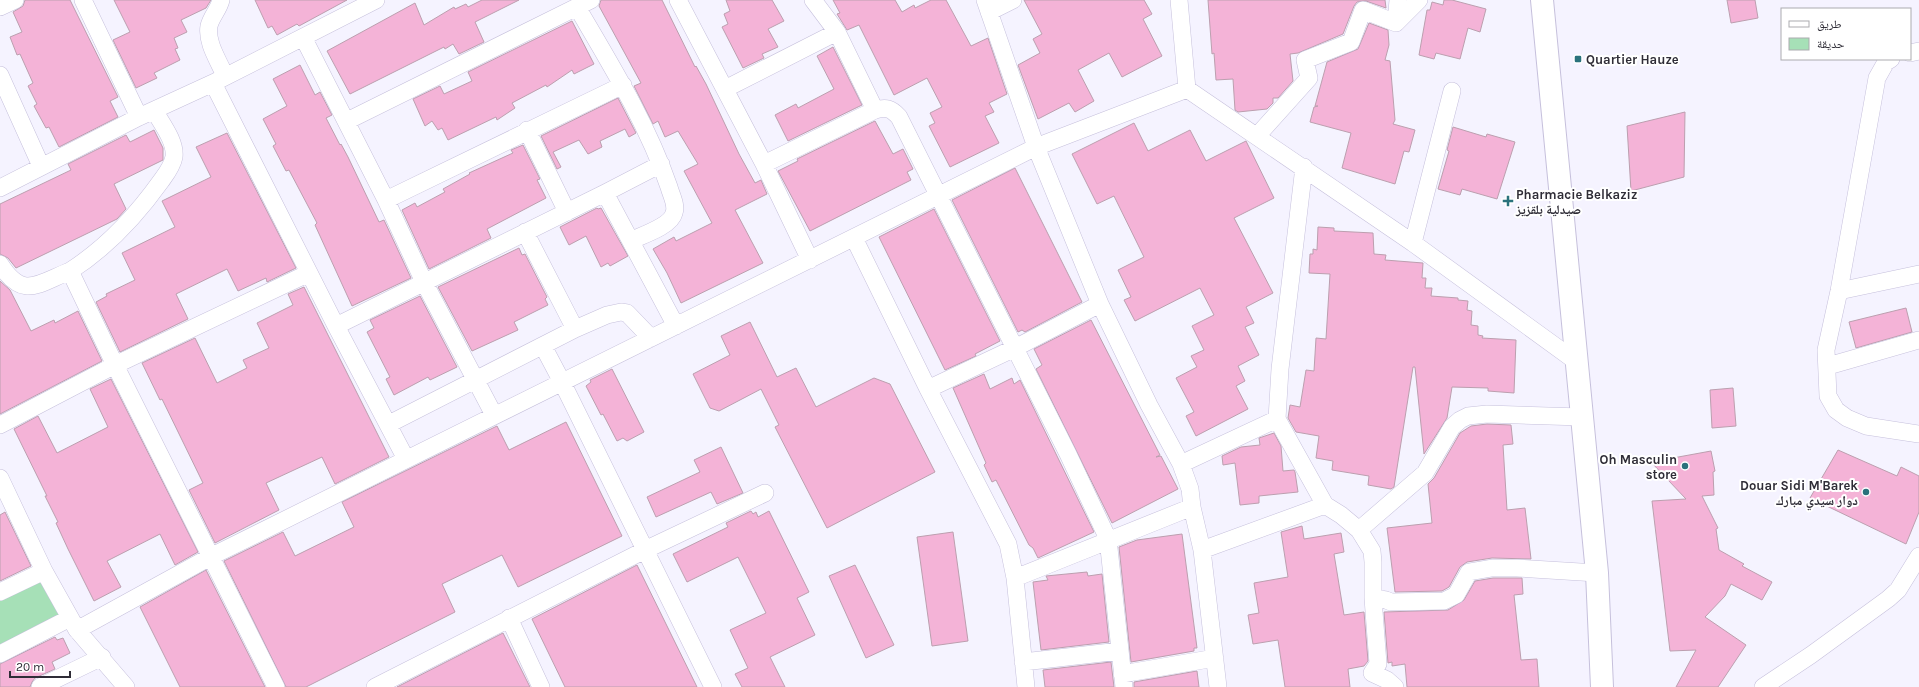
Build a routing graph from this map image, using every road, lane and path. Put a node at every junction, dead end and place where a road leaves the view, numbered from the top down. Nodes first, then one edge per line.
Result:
1 (15, 0) edge
2 (83, 0) edge
3 (376, 0) edge
4 (678, 0) edge
5 (813, 0) edge
6 (1013, 0) edge
7 (1179, 0) edge
8 (1398, 0) edge
9 (1419, 0) edge
10 (1542, 0) edge
11 (218, 2) edge
12 (584, 4) edge
13 (987, 6) edge
14 (0, 8) edge
15 (1396, 23) junction
16 (836, 32) junction
17 (303, 37) junction
18 (1889, 60) edge
19 (0, 74) edge
20 (219, 80) junction
21 (623, 85) junction
22 (725, 89) junction
23 (1187, 89) junction
24 (1452, 91) dead end
25 (154, 110) junction
26 (875, 110) junction
27 (138, 117) junction
28 (347, 121) junction
29 (527, 130) junction
30 (1258, 136) junction
31 (1036, 147) junction
32 (661, 164) junction
33 (764, 164) junction
34 (41, 166) junction
35 (1304, 167) junction
36 (0, 188) edge
37 (605, 193) junction
38 (939, 196) junction
39 (386, 200) junction
40 (567, 212) junction
41 (525, 232) junction
42 (854, 238) junction
43 (632, 240) junction
44 (1413, 243) junction
45 (810, 260) junction
46 (0, 264) edge
47 (70, 271) junction
48 (309, 273) junction
49 (1919, 274) edge
50 (424, 282) junction
51 (1839, 291) junction
52 (1100, 304) junction
53 (336, 326) junction
54 (676, 326) junction
55 (575, 329) junction
56 (651, 338) junction
57 (1919, 340) edge
58 (543, 346) junction
59 (1015, 348) junction
60 (1576, 362) junction
61 (115, 365) junction
62 (1828, 366) junction
63 (476, 380) junction
64 (562, 382) junction
65 (928, 389) junction
66 (494, 416) junction
67 (1582, 417) junction
68 (1277, 419) junction
69 (388, 424) junction
70 (0, 425) edge
71 (1919, 434) edge
72 (406, 459) junction
73 (1181, 464) junction
74 (2, 488) edge
75 (765, 493) dead end
76 (1325, 505) junction
77 (1192, 507) junction
78 (1359, 530) junction
79 (1108, 539) junction
80 (645, 550) junction
81 (1202, 550) junction
82 (1919, 556) edge
83 (210, 557) junction
84 (44, 571) junction
85 (1597, 573) junction
86 (1015, 578) junction
87 (0, 592) edge
88 (1373, 598) junction
89 (509, 618) junction
90 (74, 624) junction
91 (1120, 651) junction
92 (0, 654) edge
93 (102, 657) junction
94 (1215, 658) junction
95 (1023, 662) junction
96 (1123, 680) edge
97 (40, 687) edge
98 (126, 687) edge
99 (276, 687) edge
100 (376, 687) edge
101 (542, 687) edge
102 (713, 687) edge
103 (1026, 687) edge
104 (1218, 687) edge
105 (1395, 687) edge
106 (1602, 687) edge
107 (1763, 687) edge

1 - 14 street
2 - 27 street
3 - 17 street
4 - 22 street
5 - 16 street
6 - 13 street
7 - 23 street
8 - 15 street
9 - 15 street
10 - 60 main road
11 - 20 street
12 - 21 street
12 - 28 street
13 - 31 street
15 - 30 street
16 - 22 street
16 - 26 street
17 - 20 street
17 - 28 street
18 - 51 street
19 - 34 street
20 - 25 street
20 - 48 street
21 - 29 street
21 - 32 street
22 - 33 street
23 - 30 street
23 - 31 street
24 - 44 street
25 - 27 street
25 - 47 street
26 - 33 street
26 - 38 street
27 - 34 street
28 - 39 street
29 - 39 street
29 - 40 street
30 - 35 street
31 - 38 street
31 - 52 street
32 - 37 street
32 - 43 street
33 - 45 street
34 - 36 street
35 - 44 street
35 - 68 street
37 - 40 street
37 - 43 street
38 - 42 street
38 - 59 street
39 - 50 street
40 - 41 street
41 - 50 street
41 - 55 street
42 - 45 street
42 - 65 street
43 - 54 street
44 - 60 street
45 - 54 street
46 - 47 street
47 - 61 street
48 - 53 street
48 - 61 street
49 - 51 street
50 - 53 street
50 - 63 street
51 - 62 street
52 - 59 street
52 - 73 street
53 - 69 street
54 - 56 street
55 - 56 street
55 - 58 street
56 - 64 street
57 - 62 street
58 - 63 street
58 - 64 street
59 - 65 street
59 - 79 street
60 - 67 main road
61 - 70 street
61 - 83 street
62 - 71 street
63 - 66 street
63 - 69 street
64 - 66 street
64 - 80 street
65 - 86 street
66 - 72 street
67 - 78 street
67 - 85 main road
68 - 73 street
68 - 76 street
69 - 72 street
72 - 83 street
73 - 77 street
74 - 84 street
75 - 80 street
76 - 78 street
76 - 81 street
77 - 79 street
77 - 81 street
78 - 88 street
79 - 86 street
79 - 91 street
80 - 89 street
80 - 102 street
81 - 94 street
82 - 107 street
83 - 90 street
83 - 99 street
84 - 87 street
84 - 90 street
85 - 88 street
85 - 106 main road
86 - 95 street
88 - 105 street
89 - 100 street
89 - 101 street
90 - 92 street
90 - 93 street
91 - 95 street
91 - 96 street
93 - 97 street
93 - 98 street
94 - 96 street
94 - 104 street
95 - 103 street

